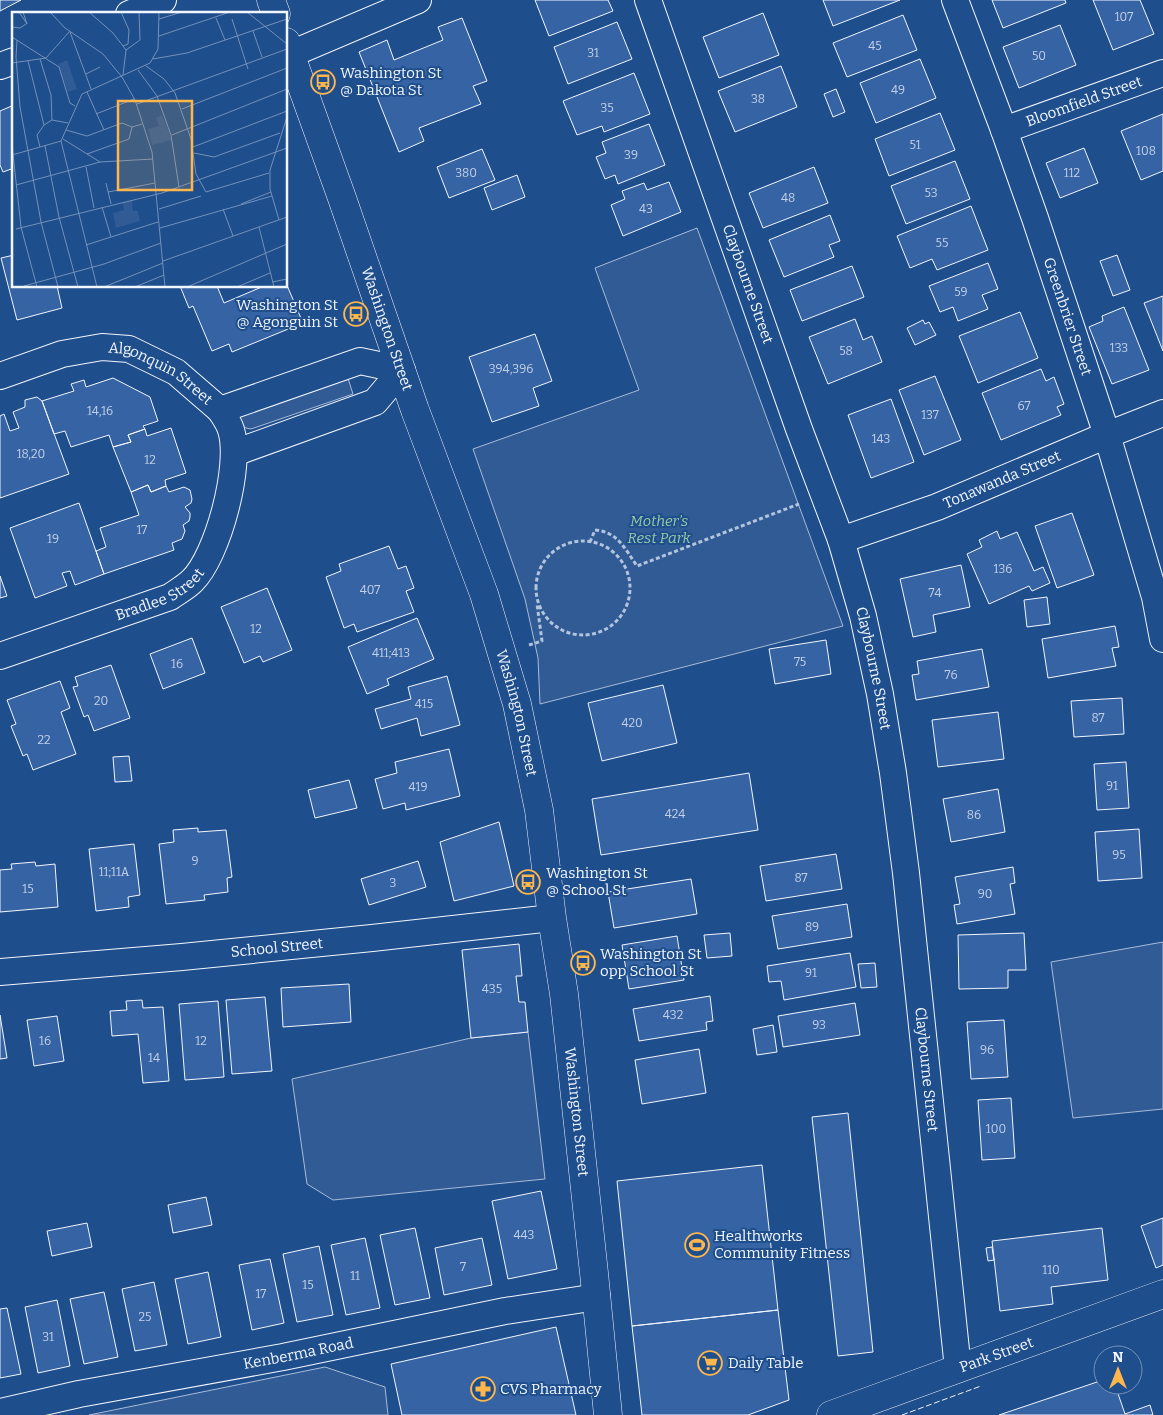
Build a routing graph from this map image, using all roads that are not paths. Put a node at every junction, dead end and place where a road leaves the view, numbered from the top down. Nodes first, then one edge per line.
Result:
1 (163, 0) edge
2 (271, 0) edge
3 (418, 0) edge
4 (648, 0) edge
5 (955, 0) edge
6 (134, 12) edge
7 (275, 12) edge
8 (288, 48) edge
9 (12, 61) edge
10 (0, 66) edge
11 (1163, 73) edge
12 (1004, 130) junction
13 (402, 370) junction
14 (0, 376) edge
15 (220, 410) junction
16 (1163, 413) edge
17 (1107, 435) junction
18 (234, 453) junction
19 (841, 540) junction
20 (1163, 639) edge
21 (0, 656) edge
22 (552, 918) junction
23 (0, 972) edge
24 (1163, 1294) edge
25 (596, 1297) junction
26 (958, 1369) junction
27 (0, 1412) edge
28 (608, 1415) edge
29 (831, 1415) edge

1 - 6 street
2 - 7 main road
3 - 8 street
4 - 19 street, Claybourne Street
5 - 12 street, Greenbrier Street
8 - 13 main road, Washington Street
9 - 10 street
11 - 12 street, Bloomfield Street
12 - 17 street, Greenbrier Street
13 - 15 street, Algonquin Street
13 - 18 street
13 - 22 main road, Washington Street
14 - 15 street, Algonquin Street
15 - 18 street, Bradlee Street
16 - 17 street, Tonawanda Street
17 - 19 street, Tonawanda Street
17 - 20 street, Greenbrier Street
18 - 21 street, Bradlee Street
19 - 26 street, Claybourne Street
22 - 23 street, School Street
22 - 25 main road, Washington Street
24 - 26 main road, Park Street
25 - 27 street, Kenberma Road
25 - 28 main road, Washington Street
26 - 29 main road, Park Street

